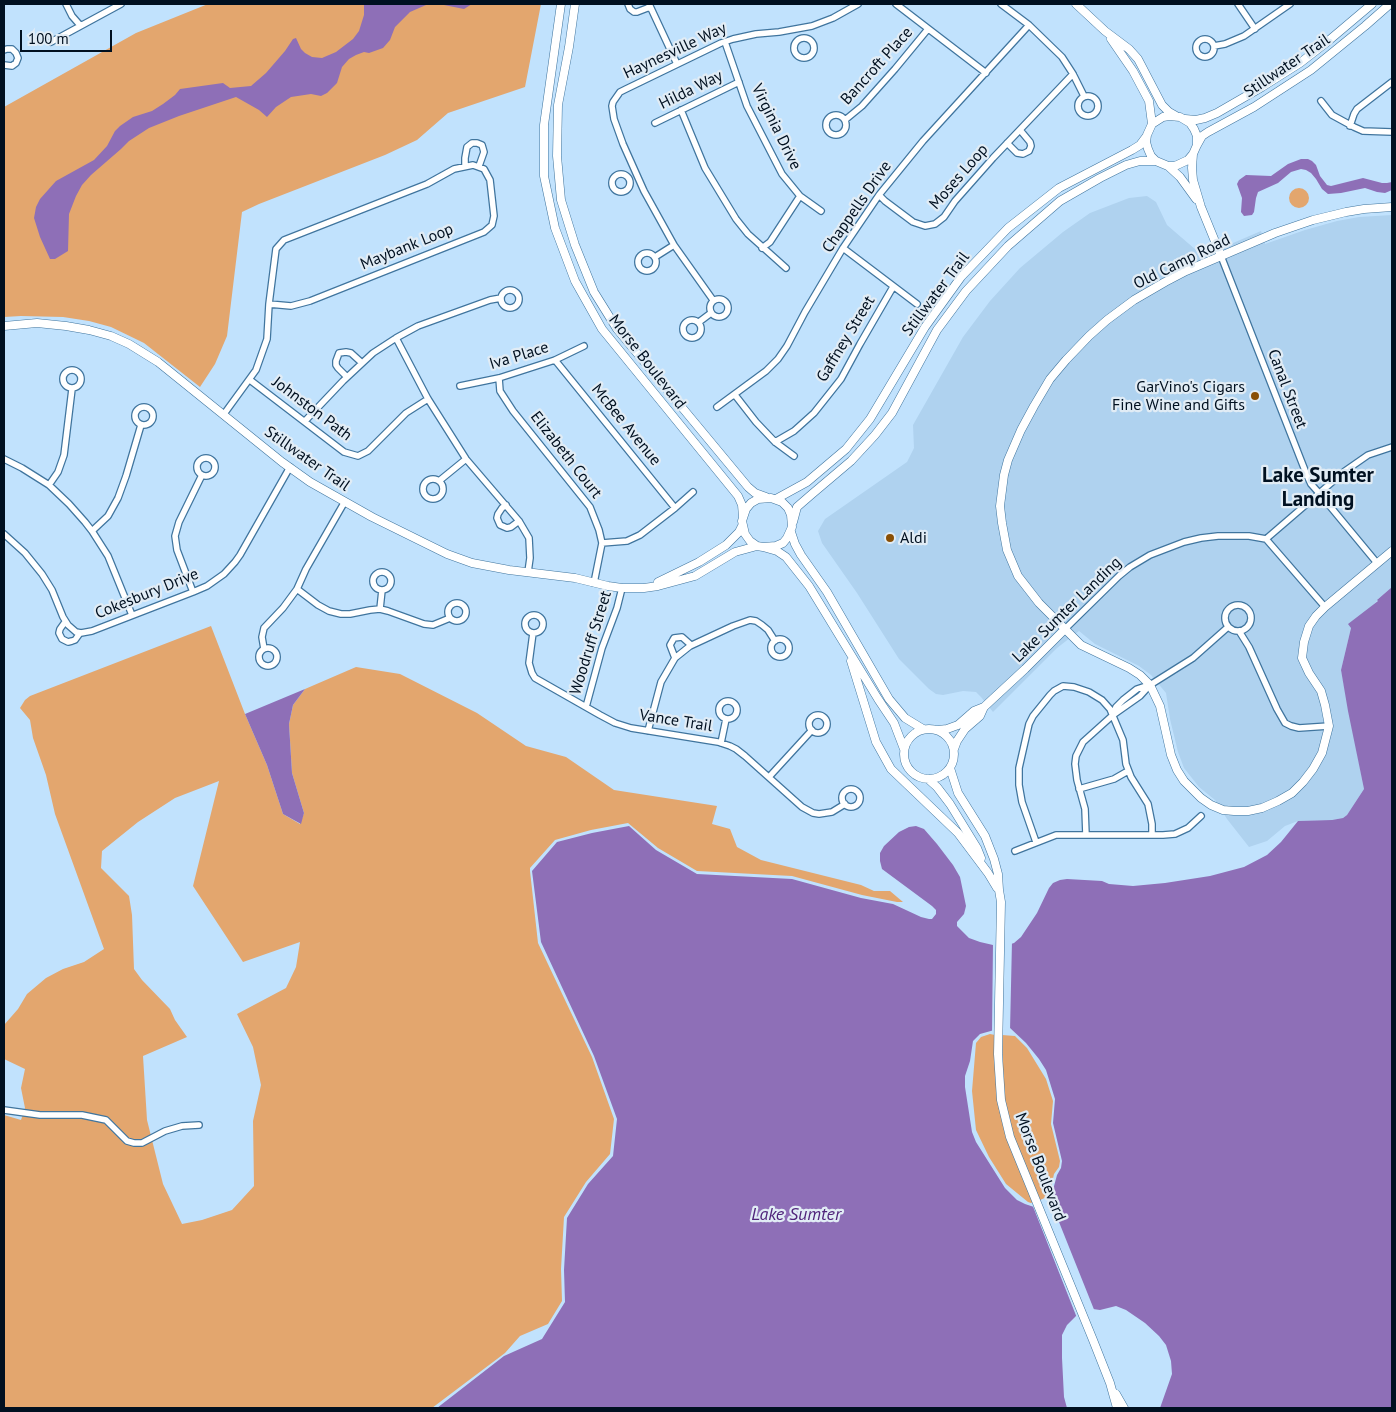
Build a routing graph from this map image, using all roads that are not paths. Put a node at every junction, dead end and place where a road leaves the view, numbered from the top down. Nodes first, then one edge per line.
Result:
1 (66, 4) edge
2 (121, 4) edge
3 (561, 4) edge
4 (575, 4) edge
5 (628, 4) edge
6 (858, 4) edge
7 (896, 4) edge
8 (1001, 4) edge
9 (1076, 4) edge
10 (1238, 4) edge
11 (1290, 4) edge
12 (1372, 4) edge
13 (1390, 4) edge
14 (649, 5) edge
15 (82, 24) junction
16 (1029, 25) junction
17 (800, 28) junction
18 (928, 29) junction
19 (1255, 29) junction
20 (1105, 31) junction
21 (802, 38) dead end
22 (51, 42) dead end
23 (725, 42) junction
24 (1214, 46) dead end
25 (4, 50) edge
26 (678, 64) junction
27 (4, 65) edge
28 (1142, 66) junction
29 (1133, 71) junction
30 (986, 73) junction
31 (1073, 74) junction
32 (739, 82) junction
33 (1392, 82) edge
34 (1084, 96) dead end
35 (1321, 101) dead end
36 (681, 110) junction
37 (1176, 116) junction
38 (1184, 118) junction
39 (845, 120) dead end
40 (656, 123) dead end
41 (1152, 124) junction
42 (1350, 126) junction
43 (1020, 130) junction
44 (1392, 132) edge
45 (1147, 135) junction
46 (1007, 143) junction
47 (1196, 145) junction
48 (1193, 154) junction
49 (1156, 161) junction
50 (466, 166) junction
51 (479, 166) junction
52 (1168, 166) junction
53 (637, 176) junction
54 (629, 180) dead end
55 (879, 195) junction
56 (800, 196) junction
57 (1201, 207) junction
58 (1392, 207) edge
59 (821, 211) dead end
60 (674, 245) junction
61 (762, 248) junction
62 (843, 248) junction
63 (1221, 256) junction
64 (655, 257) dead end
65 (786, 268) dead end
66 (893, 287) junction
67 (501, 298) dead end
68 (713, 300) junction
69 (269, 304) junction
70 (917, 304) dead end
71 (711, 313) junction
72 (699, 322) dead end
73 (4, 326) edge
74 (396, 338) junction
75 (584, 346) dead end
76 (555, 360) junction
77 (362, 363) junction
78 (347, 377) junction
79 (499, 378) junction
80 (250, 380) junction
81 (460, 386) dead end
82 (72, 388) dead end
83 (735, 395) junction
84 (428, 399) junction
85 (716, 407) dead end
86 (224, 414) junction
87 (304, 421) junction
88 (141, 425) dead end
89 (775, 442) junction
90 (1392, 447) edge
91 (794, 456) dead end
92 (4, 459) edge
93 (466, 459) junction
94 (290, 467) junction
95 (202, 475) dead end
96 (439, 481) dead end
97 (49, 485) junction
98 (693, 492) dead end
99 (1318, 493) junction
100 (766, 497) junction
101 (776, 499) junction
102 (344, 503) junction
103 (506, 505) junction
104 (675, 508) junction
105 (743, 516) junction
106 (519, 521) junction
107 (793, 522) junction
108 (742, 526) junction
109 (92, 531) junction
110 (791, 532) junction
111 (4, 534) edge
112 (1266, 539) junction
113 (602, 543) junction
114 (760, 546) junction
115 (1392, 551) edge
116 (1377, 563) junction
117 (528, 572) junction
118 (594, 583) junction
119 (622, 588) junction
120 (644, 588) junction
121 (297, 589) junction
122 (382, 590) dead end
123 (193, 592) junction
124 (1325, 607) junction
125 (380, 609) junction
126 (132, 615) junction
127 (450, 618) dead end
128 (65, 622) junction
129 (1228, 627) junction
130 (1065, 629) junction
131 (1239, 631) junction
132 (80, 632) junction
133 (533, 633) dead end
134 (775, 641) dead end
135 (691, 645) junction
136 (264, 649) dead end
137 (847, 649) junction
138 (675, 658) junction
139 (1150, 685) junction
140 (586, 707) junction
141 (984, 707) junction
142 (1113, 714) junction
143 (726, 719) dead end
144 (1329, 726) junction
145 (923, 729) junction
146 (812, 730) dead end
147 (938, 730) junction
148 (648, 732) junction
149 (721, 743) junction
150 (904, 749) junction
151 (954, 749) junction
152 (950, 768) junction
153 (1128, 771) junction
154 (769, 777) junction
155 (928, 779) junction
156 (1079, 789) junction
157 (845, 804) dead end
158 (1201, 816) dead end
159 (1086, 835) junction
160 (1152, 835) junction
161 (1036, 842) junction
162 (1015, 851) dead end
163 (988, 873) junction
164 (998, 890) junction
165 (4, 1110) edge
166 (199, 1125) dead end
167 (1110, 1383) junction
168 (1116, 1408) edge
169 (1124, 1408) edge

1 - 15 street
2 - 15 street
3 - 105 main road, Morse Boulevard
4 - 100 main road, Morse Boulevard
5 - 14 street
6 - 17 street, Haynesville Way
7 - 18 street
8 - 16 street
9 - 20 main road
10 - 19 street
11 - 19 street
12 - 38 main road, Stillwater Trail
13 - 47 main road, Stillwater Trail
14 - 26 street
15 - 22 street
16 - 30 street, Chappells Drive
16 - 31 street
17 - 21 street
17 - 23 street, Haynesville Way
18 - 30 street
18 - 39 street, Bancroft Place
19 - 24 street
20 - 28 main road
20 - 29 main road
23 - 26 street, Haynesville Way
23 - 32 street, Virginia Drive
25 - 27 street
26 - 53 street, Haynesville Way
28 - 29 main road
28 - 37 main road
29 - 41 main road
30 - 55 street, Chappells Drive
31 - 34 street
31 - 43 street, Moses Loop
32 - 36 street, Hilda Way
32 - 56 street, Virginia Drive
33 - 42 street
35 - 42 street
36 - 40 street, Hilda Way
36 - 61 street
37 - 38 main road
37 - 41 main road
38 - 47 main road
41 - 45 main road
42 - 44 street
43 - 46 street, Moses Loop
43 - 46 street, Moses Loop
45 - 49 main road
45 - 101 main road, Stillwater Trail
46 - 55 street, Moses Loop
47 - 48 main road
48 - 52 main road
48 - 57 main road, Canal Street
49 - 52 main road
49 - 107 main road, Stillwater Trail
50 - 51 street
50 - 51 street
50 - 69 street
51 - 69 street, Maybank Loop
52 - 57 main road, Canal Street
53 - 54 street
53 - 60 street, Haynesville Way
55 - 62 street, Chappells Drive
56 - 59 street, Virginia Drive
56 - 61 street
57 - 63 main road, Canal Street
58 - 63 main road, Old Camp Road
60 - 64 street
60 - 68 street, Haynesville Way
61 - 65 street
62 - 66 street
62 - 83 street, Chappells Drive
63 - 99 street, Canal Street
63 - 130 main road, Old Camp Road
66 - 70 street
66 - 89 street, Gaffney Street
67 - 74 street
68 - 71 street
68 - 71 street, Haynesville Way
69 - 80 street
71 - 72 street, Haynesville Way
73 - 86 main road, Stillwater Trail
74 - 77 street
74 - 84 street
75 - 76 street, Iva Place
76 - 79 street, Iva Place
76 - 104 street, McBee Avenue
77 - 78 street
77 - 78 street
78 - 87 street
79 - 81 street, Iva Place
79 - 113 street, Elizabeth Court
80 - 86 street
80 - 87 street, Johnston Path
82 - 97 street
83 - 85 street, Chappells Drive
83 - 89 street
84 - 87 street, Johnston Path
84 - 93 street
86 - 94 main road, Stillwater Trail
88 - 109 street
89 - 91 street
90 - 99 street
92 - 97 street
93 - 96 street
93 - 103 street
94 - 102 main road, Stillwater Trail
94 - 123 street, Cokesbury Drive
95 - 123 street
97 - 109 street
98 - 104 street
99 - 112 street
99 - 116 street, Canal Street
100 - 101 main road
100 - 105 main road
101 - 107 main road
102 - 117 main road, Stillwater Trail
102 - 121 street
103 - 106 street
103 - 106 street
104 - 113 street
105 - 108 main road
106 - 117 street
107 - 110 main road
108 - 114 main road
108 - 120 main road, Stillwater Trail
109 - 126 street
110 - 114 main road
110 - 145 main road
111 - 128 street
112 - 124 street
112 - 130 street, Lake Sumter Landing
113 - 118 street, Elizabeth Court
114 - 120 main road, Stillwater Trail
114 - 137 main road, Morse Boulevard
115 - 116 main road
116 - 124 main road
117 - 118 main road, Stillwater Trail
118 - 119 main road, Stillwater Trail
119 - 120 main road, Stillwater Trail
119 - 140 street, Woodruff Street
121 - 125 street
121 - 136 street
122 - 125 street
123 - 126 street, Cokesbury Drive
124 - 144 main road
125 - 127 street
126 - 132 street, Cokesbury Drive
128 - 132 street, Cokesbury Drive
128 - 132 street
129 - 131 street
129 - 131 street
129 - 139 street
130 - 139 main road, Old Camp Road
130 - 141 main road, Lake Sumter Landing
131 - 144 street
133 - 140 street, Vance Trail
134 - 135 street
135 - 138 street
135 - 138 street
137 - 150 main road, Morse Boulevard
137 - 163 main road, Morse Boulevard
138 - 148 street
139 - 142 street
139 - 144 main road
140 - 148 street, Vance Trail
141 - 147 main road, Lake Sumter Landing
141 - 151 main road, Lake Sumter Landing
142 - 153 street
142 - 156 street
142 - 161 street
143 - 149 street
145 - 147 main road
145 - 150 main road
146 - 154 street
147 - 151 main road
148 - 149 street, Vance Trail
149 - 154 street, Vance Trail
150 - 155 main road
151 - 152 main road
152 - 155 main road
152 - 164 main road, Morse Boulevard
153 - 156 street
153 - 160 street
154 - 157 street, Vance Trail
155 - 163 main road, Morse Boulevard
156 - 159 street
158 - 160 street
159 - 160 street
159 - 161 street
161 - 162 street
163 - 164 main road, Morse Boulevard
164 - 167 main road, Morse Boulevard
165 - 166 street
167 - 168 main road, Morse Boulevard
167 - 169 main road, Morse Boulevard

